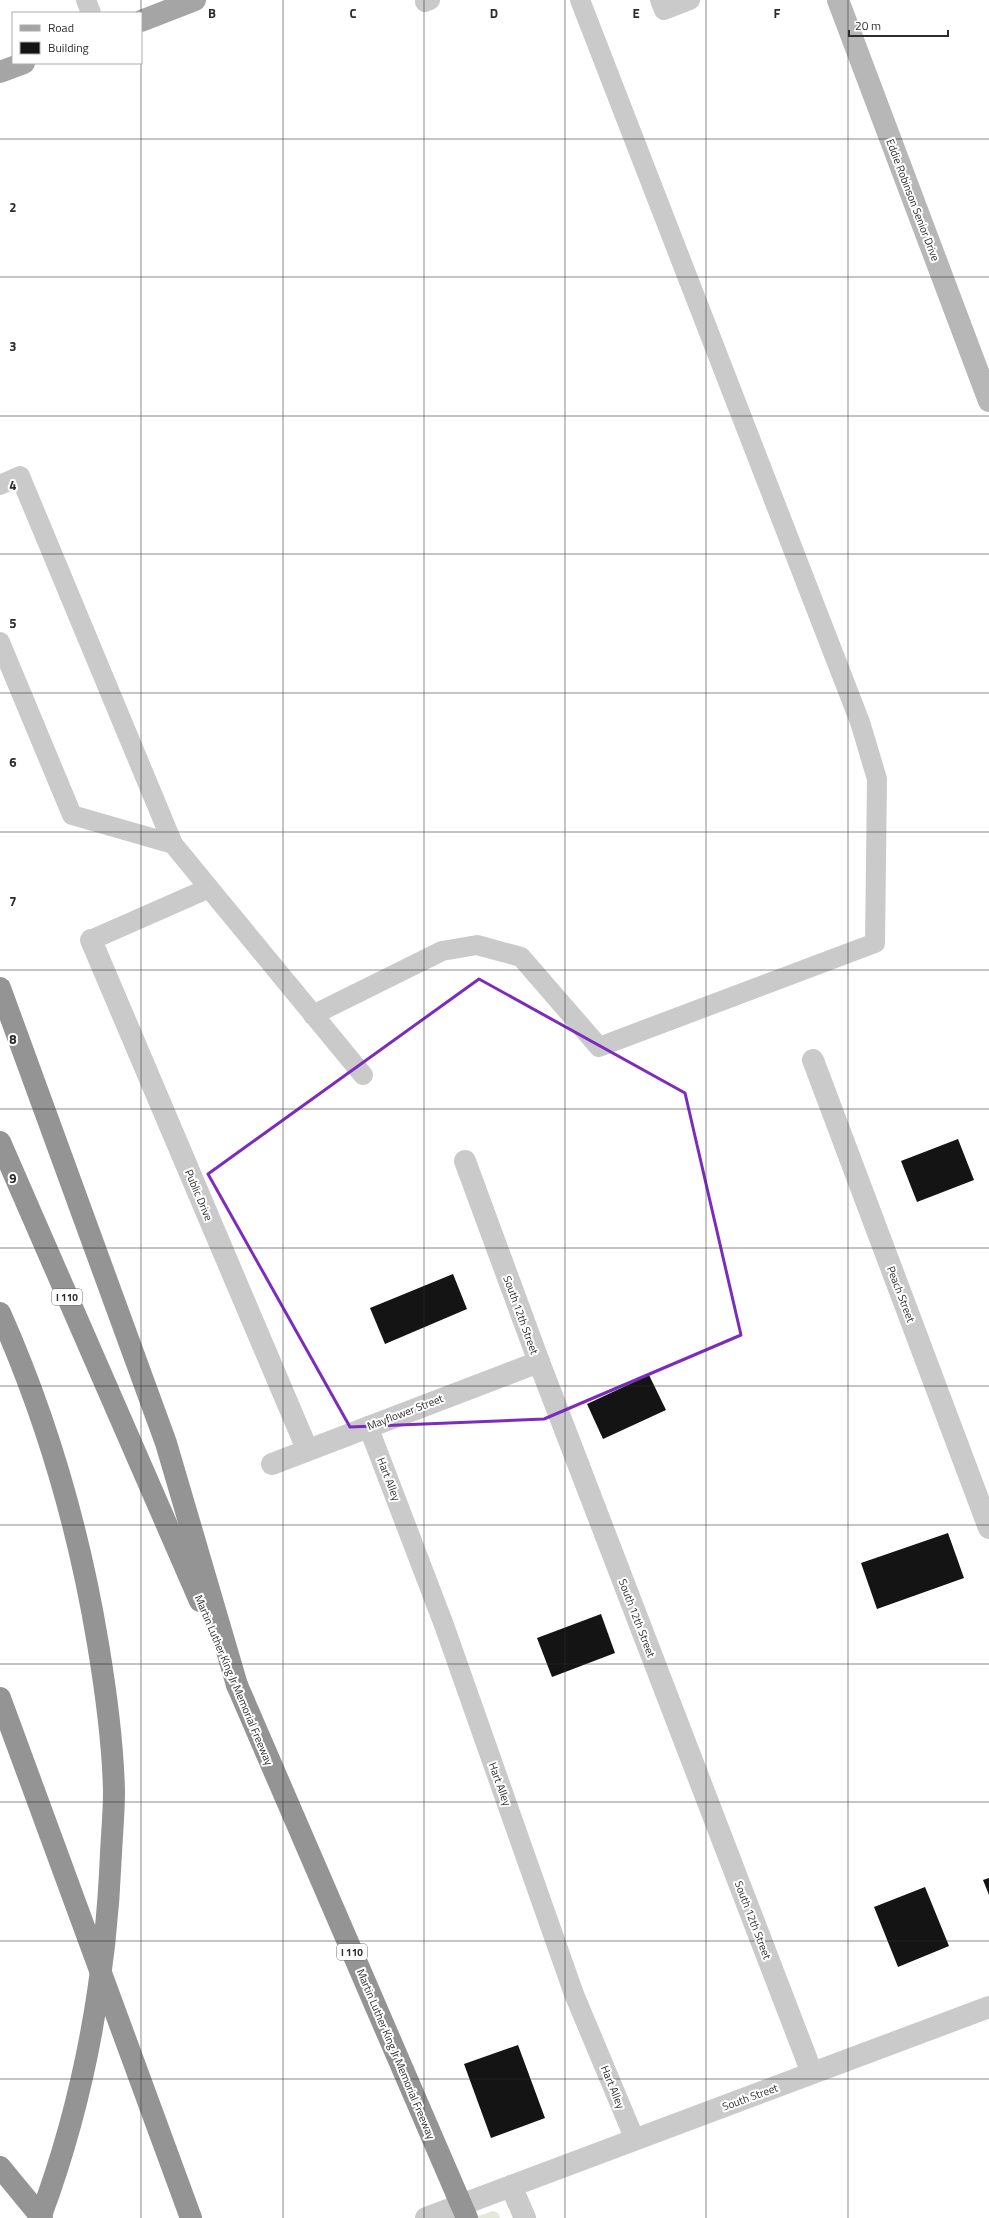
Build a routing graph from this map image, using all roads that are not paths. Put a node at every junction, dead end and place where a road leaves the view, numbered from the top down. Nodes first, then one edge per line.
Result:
1 (86, 0) edge
2 (195, 0) edge
3 (580, 0) edge
4 (660, 0) edge
5 (690, 0) edge
6 (838, 0) edge
7 (152, 11) edge
8 (91, 12) edge
9 (21, 64) edge
10 (0, 72) edge
11 (989, 401) edge
12 (0, 484) edge
13 (0, 642) edge
14 (173, 844) junction
15 (209, 888) junction
16 (92, 940) joint
17 (0, 988) edge
18 (313, 1015) junction
19 (813, 1060) dead end
20 (363, 1075) dead end
21 (0, 1142) edge
22 (465, 1160) dead end
23 (0, 1313) edge
24 (538, 1362) junction
25 (368, 1426) junction
26 (307, 1450) junction
27 (272, 1464) dead end
28 (989, 1528) edge
29 (237, 1685) junction
30 (0, 1698) edge
31 (989, 2007) edge
32 (812, 2074) junction
33 (635, 2140) junction
34 (0, 2167) edge
35 (511, 2186) junction
36 (41, 2218) edge
37 (191, 2218) edge
38 (426, 2218) edge
39 (467, 2218) edge
40 (525, 2218) edge

1 - 8 lane
2 - 7 main road
3 - 18 lane
4 - 5 lane
6 - 11 street, Eddie Robinson Senior Drive
9 - 10 main road
12 - 14 lane
13 - 14 lane
14 - 15 lane
15 - 16 lane
15 - 18 lane
16 - 26 street, Public Drive
17 - 29 highway
18 - 20 lane
19 - 28 street, Peach Street
21 - 29 highway, Martin Luther King Jr Memorial Freeway / I 110
22 - 24 street, South 12th Street
23 - 36 highway, bridge
24 - 25 street, Mayflower Street
24 - 32 street, South 12th Street
25 - 26 street, Mayflower Street
25 - 33 lane, Hart Alley
26 - 27 street, Mayflower Street
29 - 39 highway, Martin Luther King Jr Memorial Freeway / I 110, bridge
30 - 37 highway, bridge
31 - 32 street, South Street
32 - 33 street, South Street
33 - 35 street, South Street
34 - 36 highway
35 - 38 street, South Street
35 - 40 street

